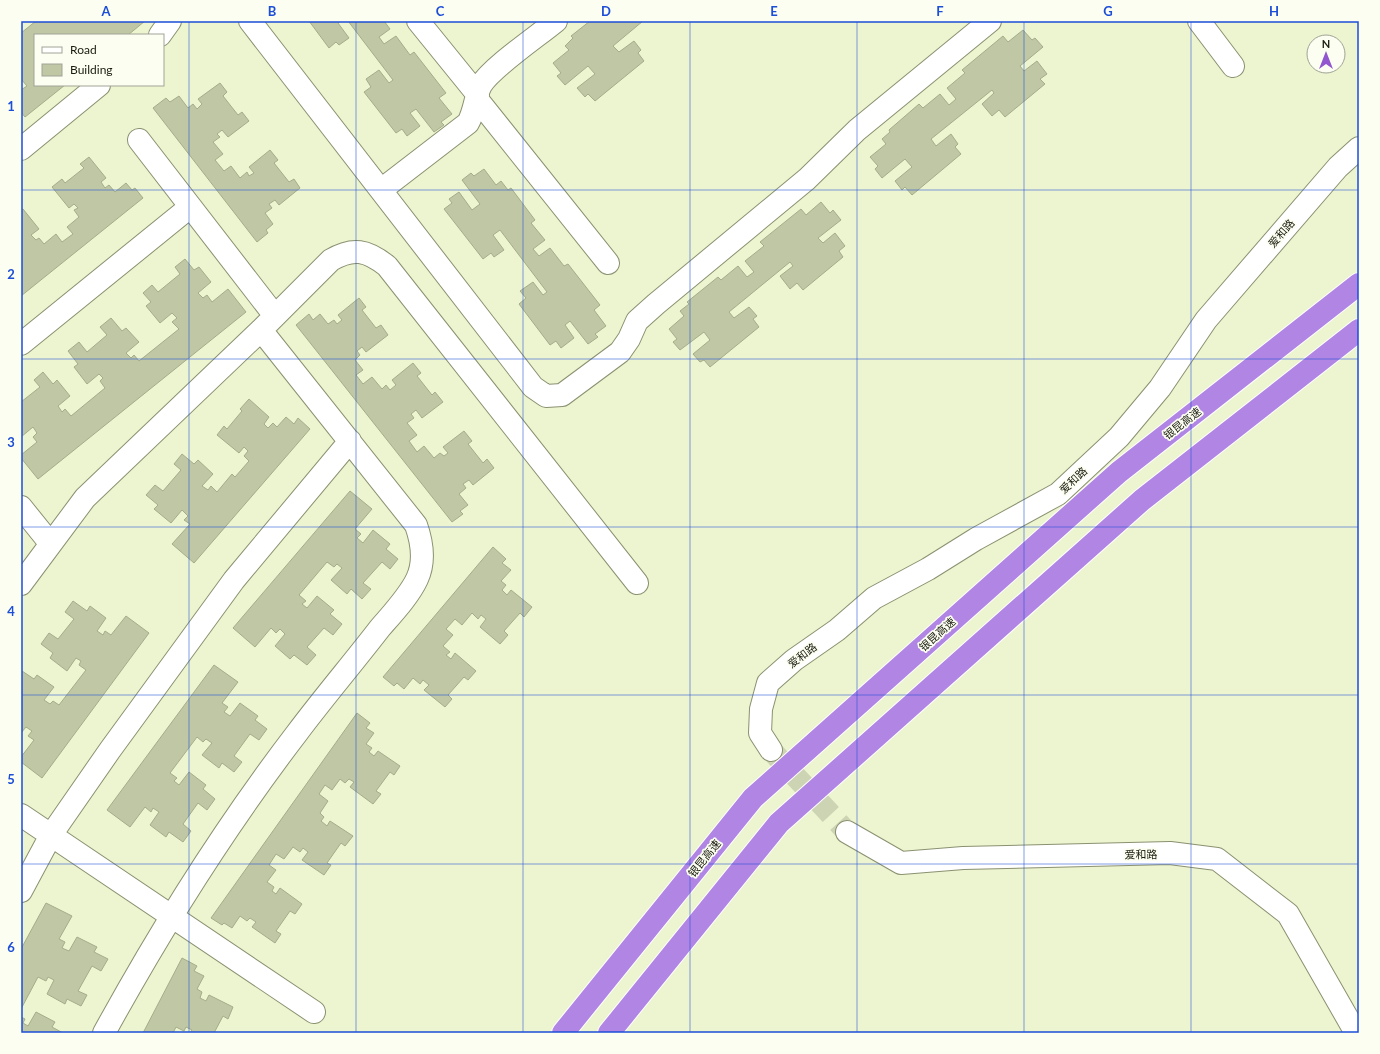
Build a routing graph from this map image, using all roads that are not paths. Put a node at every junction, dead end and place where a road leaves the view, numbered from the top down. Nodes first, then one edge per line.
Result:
1 (170, 21) edge
2 (250, 21) edge
3 (418, 21) edge
4 (556, 21) edge
5 (990, 21) edge
6 (1199, 21) edge
7 (161, 34) edge
8 (1233, 66) dead end
9 (98, 86) edge
10 (477, 97) junction
11 (139, 140) dead end
12 (1359, 148) edge
13 (21, 149) edge
14 (380, 190) junction
15 (190, 207) junction
16 (608, 263) dead end
17 (1359, 284) edge
18 (268, 323) junction
19 (1359, 330) edge
20 (21, 344) edge
21 (350, 441) junction
22 (21, 507) edge
23 (50, 543) junction
24 (637, 582) dead end
25 (21, 584) edge
26 (771, 750) tunnel mouth
27 (21, 815) edge
28 (847, 832) tunnel mouth
29 (51, 835) junction
30 (21, 891) edge
31 (172, 917) junction
32 (314, 1012) dead end
33 (104, 1033) edge
34 (563, 1033) edge
35 (609, 1033) edge
36 (1356, 1033) edge

1 - 7 street
2 - 14 street
3 - 10 street
4 - 10 street
5 - 14 street
6 - 8 street
9 - 13 street
10 - 14 street
10 - 16 street
11 - 15 street
12 - 26 street, 爱和路
15 - 18 street
15 - 20 street
17 - 34 highway, 银昆高速
18 - 21 street
18 - 23 street
18 - 24 street
19 - 35 highway
21 - 29 street
21 - 31 street
22 - 23 street
23 - 25 street
27 - 29 street
28 - 36 street, 爱和路
29 - 30 street
29 - 31 street
31 - 32 street
31 - 33 street

